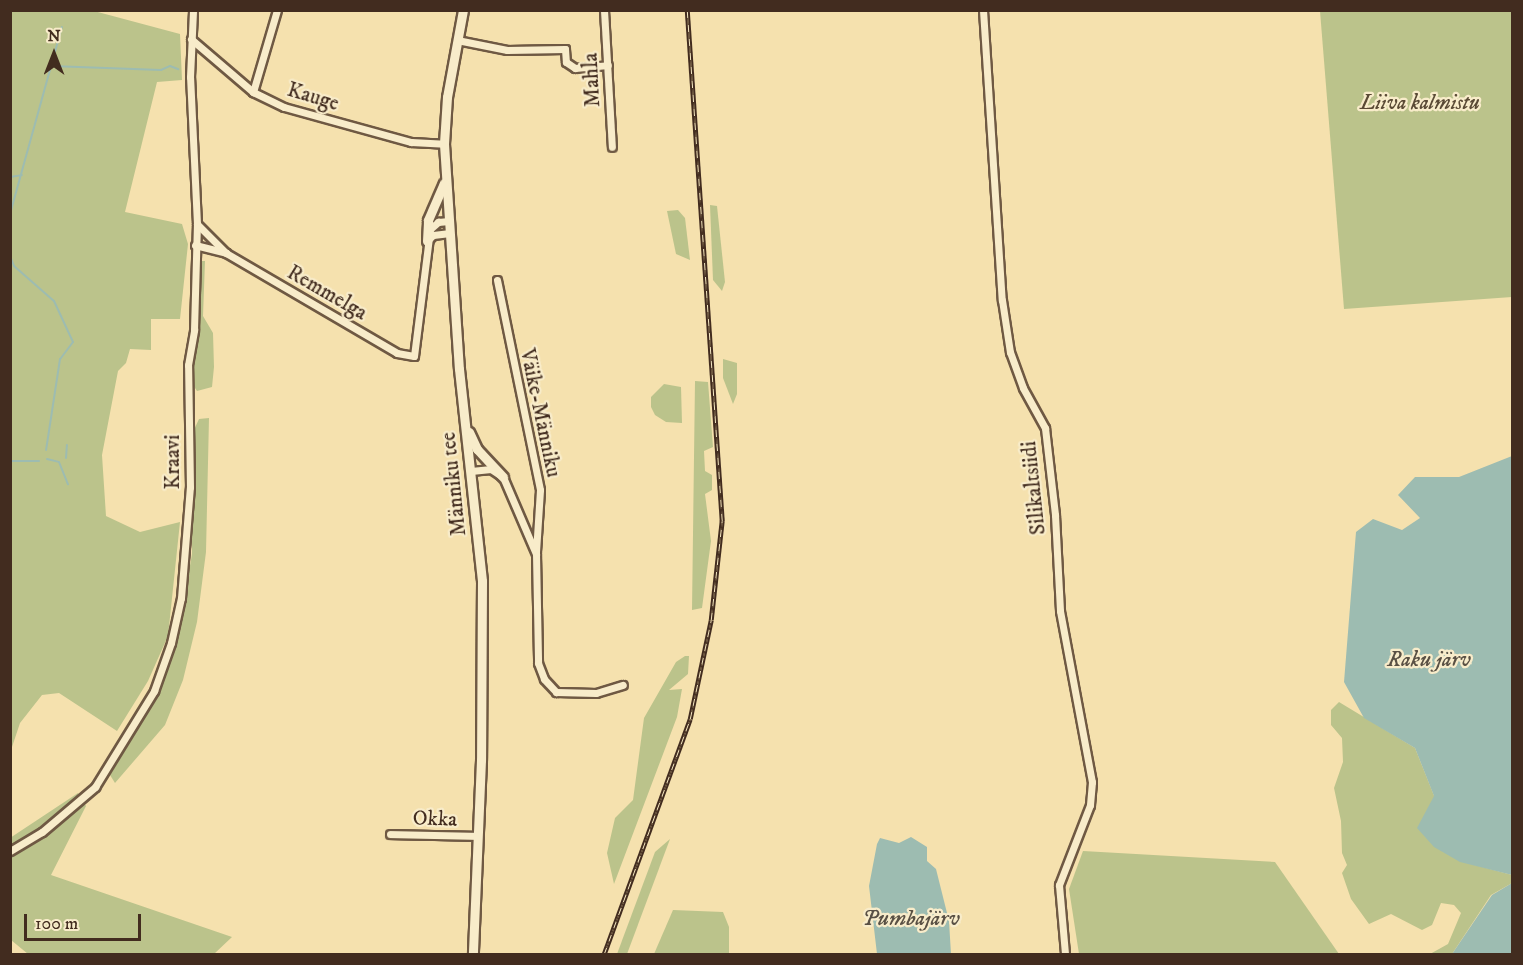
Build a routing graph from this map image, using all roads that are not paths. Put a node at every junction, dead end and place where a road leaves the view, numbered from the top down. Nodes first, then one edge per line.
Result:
1 (193, 10) edge
2 (277, 10) edge
3 (463, 10) edge
4 (604, 10) edge
5 (983, 10) edge
6 (191, 39) junction
7 (457, 40) junction
8 (608, 64) junction
9 (253, 92) junction
10 (444, 144) junction
11 (612, 147) dead end
12 (446, 178) junction
13 (449, 221) junction
14 (197, 224) junction
15 (450, 233) junction
16 (427, 241) junction
17 (195, 245) junction
18 (226, 253) junction
19 (497, 280) dead end
20 (466, 428) junction
21 (471, 471) junction
22 (503, 477) junction
23 (536, 554) junction
24 (623, 685) dead end
25 (390, 834) dead end
26 (478, 836) junction
27 (10, 851) edge
28 (473, 954) edge
29 (1065, 954) edge

1 - 6 street, Kraavi
2 - 9 street
3 - 7 street, Männiku tee
4 - 8 street, Mahla
5 - 29 street, Silikaltsiidi
6 - 9 street, Kauge
6 - 14 street, Kraavi
7 - 8 street
7 - 10 street, Männiku tee
8 - 11 street, Mahla
9 - 10 street, Kauge
10 - 12 street, Männiku tee
12 - 13 street, Männiku tee
12 - 16 street
13 - 15 street, Männiku tee
13 - 16 street
14 - 17 street, Kraavi
14 - 18 street, Remmelga
15 - 16 street
15 - 20 street, Männiku tee
16 - 18 street, Remmelga
17 - 18 street, Remmelga
17 - 27 street, Kraavi
19 - 23 street, Väike-Männiku
20 - 21 street, Männiku tee
20 - 22 street
21 - 22 street
21 - 26 street, Männiku tee
22 - 23 street, Väike-Männiku
23 - 24 street, Väike-Männiku
25 - 26 street, Okka
26 - 28 street, Männiku tee

